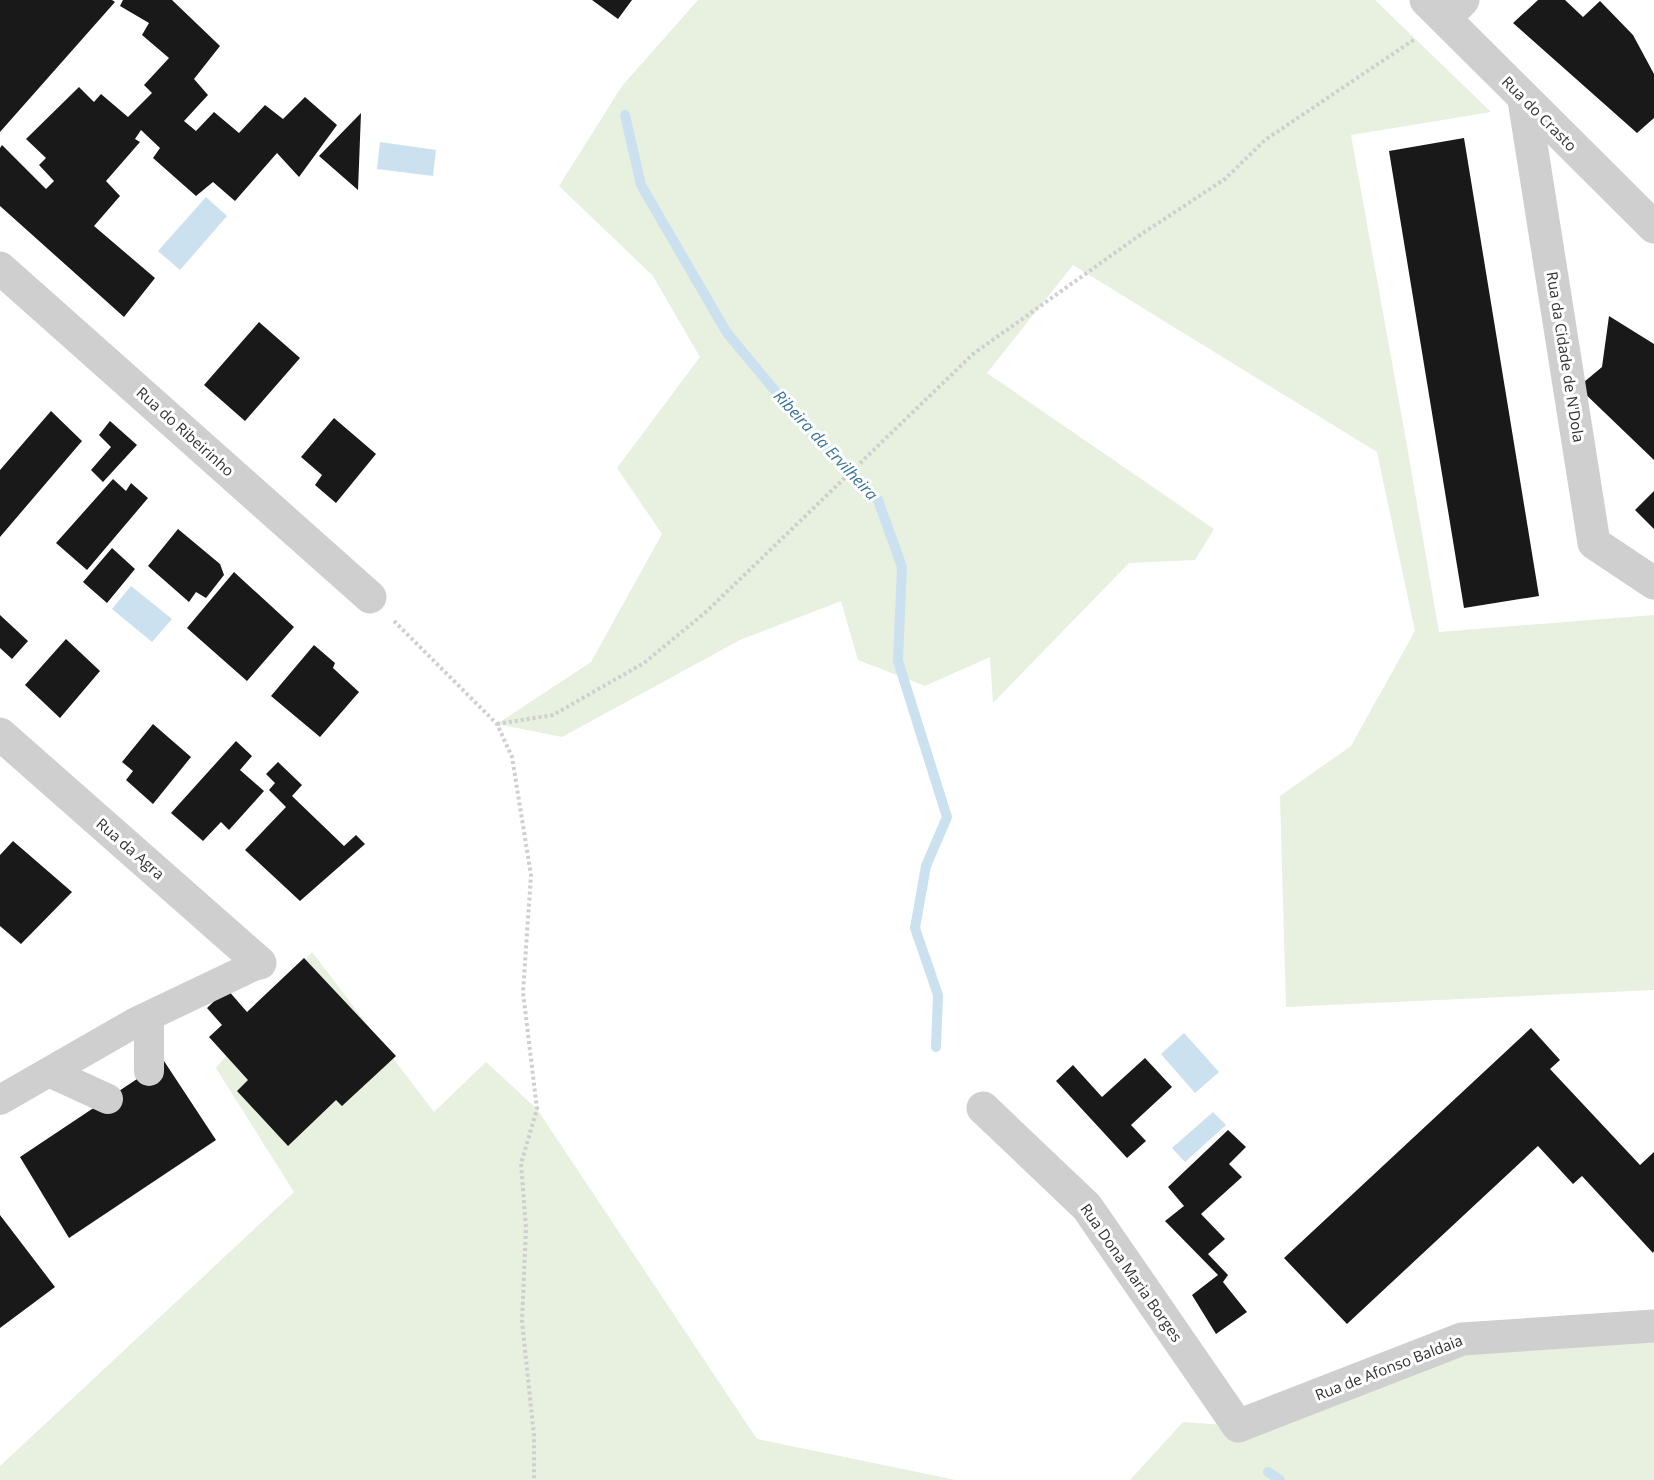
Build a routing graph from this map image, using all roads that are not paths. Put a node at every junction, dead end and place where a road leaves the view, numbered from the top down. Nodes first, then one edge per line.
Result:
1 (1445, 6) edge
2 (1524, 100) junction
3 (1654, 226) edge
4 (0, 268) edge
5 (1654, 583) edge
6 (370, 597) road end
7 (0, 734) edge
8 (260, 963) joint
9 (149, 1016) junction
10 (149, 1071) dead end
11 (49, 1072) junction
12 (108, 1099) dead end
13 (0, 1100) edge
14 (982, 1108) dead end
15 (1654, 1326) edge
16 (1238, 1426) joint

1 - 2 street, Rua do Crasto
2 - 3 street, Rua do Crasto
2 - 5 street, Rua da Cidade de N'Dola
4 - 6 street, Rua do Ribeirinho
7 - 8 street, Rua da Agra
8 - 9 street
9 - 10 street
9 - 11 street
11 - 12 street
11 - 13 street
14 - 16 street, Rua Dona Maria Borges
15 - 16 street, Rua de Afonso Baldaia

